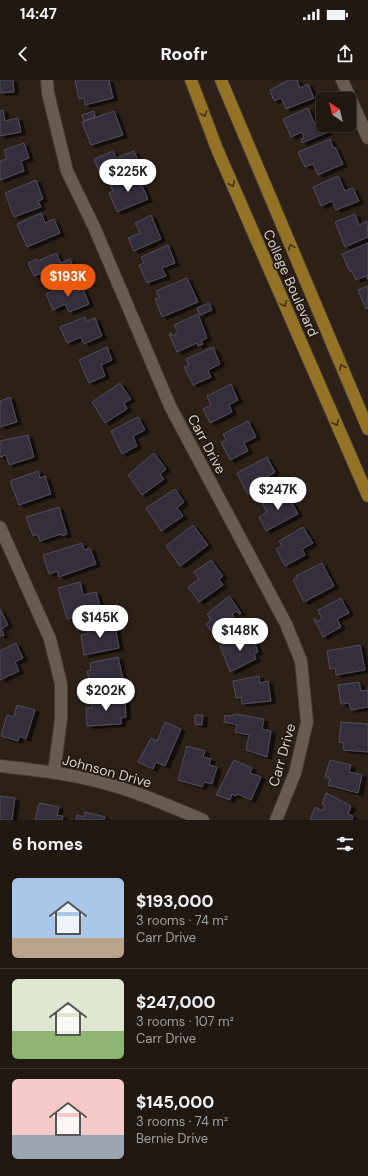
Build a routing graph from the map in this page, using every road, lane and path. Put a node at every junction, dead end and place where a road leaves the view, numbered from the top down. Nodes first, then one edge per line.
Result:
1 (47, 80) edge
2 (191, 80) edge
3 (221, 80) edge
4 (342, 80) edge
5 (368, 138) edge
6 (368, 429) edge
7 (368, 496) edge
8 (0, 527) edge
9 (0, 766) edge
10 (54, 773) junction
11 (203, 820) edge
12 (276, 820) edge

1 - 12 street, Carr Drive
2 -> 7 main road, College Boulevard
6 -> 3 main road, College Boulevard
4 - 5 street
8 - 10 street
9 - 10 street, Johnson Drive
10 - 11 street, Johnson Drive

